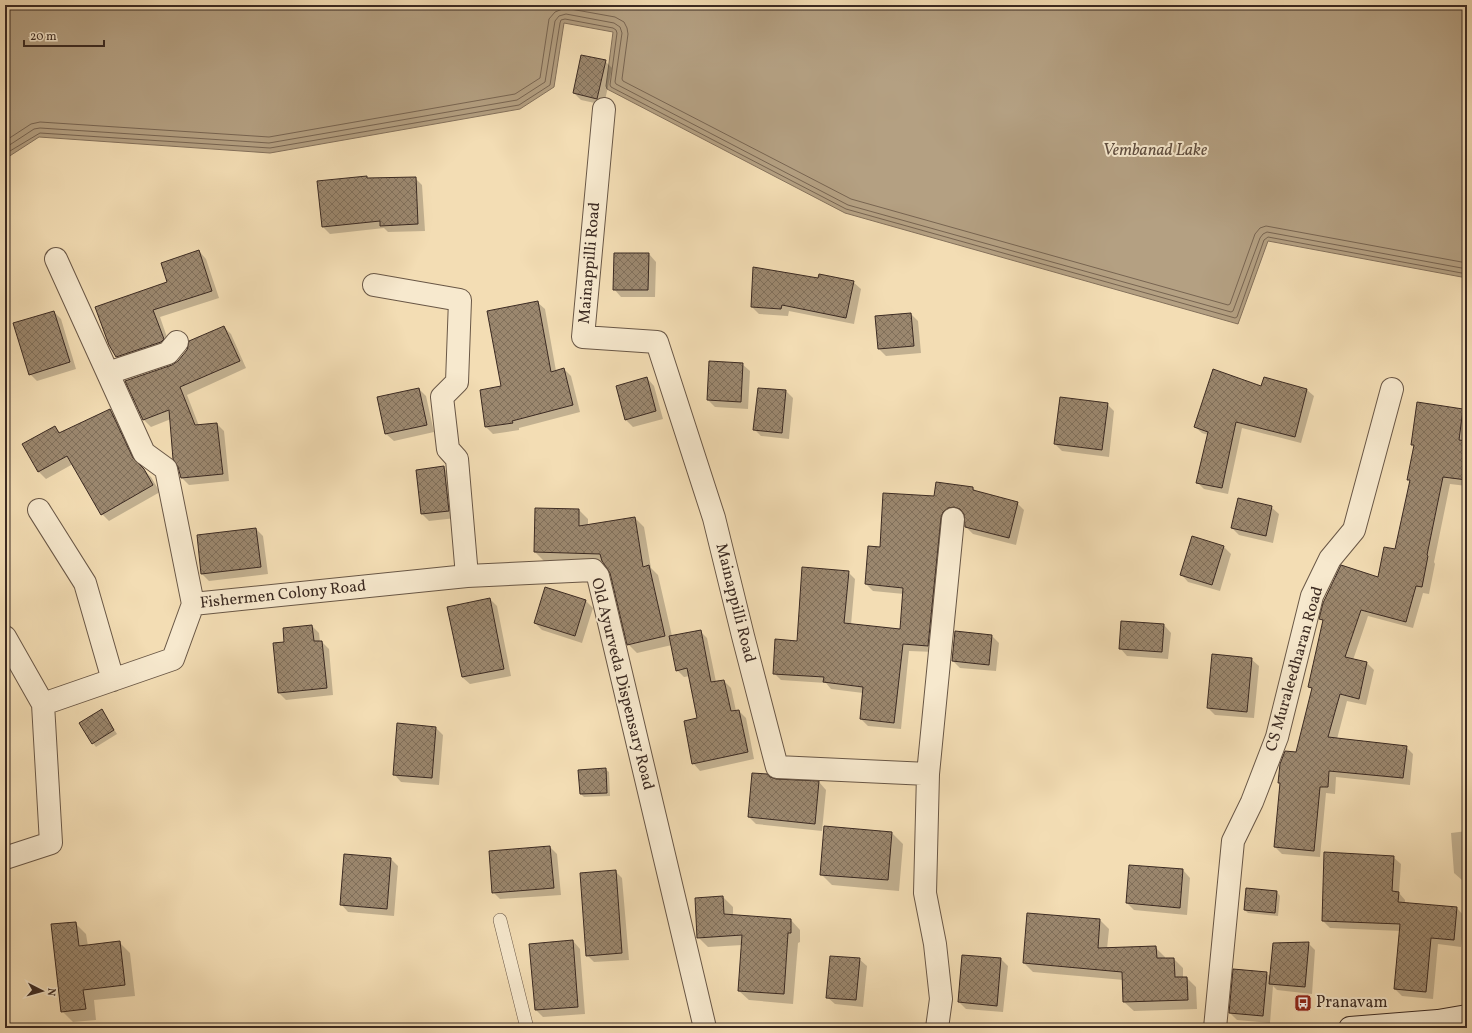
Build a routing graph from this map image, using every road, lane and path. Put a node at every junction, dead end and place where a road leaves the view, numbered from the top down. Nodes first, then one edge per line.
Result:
1 (604, 109) dead end
2 (56, 259) dead end
3 (374, 285) dead end
4 (177, 342) dead end
5 (108, 373) junction
6 (1392, 389) dead end
7 (39, 510) dead end
8 (953, 519) dead end
9 (467, 576) junction
10 (193, 604) junction
11 (5, 637) edge
12 (113, 680) junction
13 (43, 704) junction
14 (928, 774) junction
15 (5, 858) edge
16 (500, 920) dead end
17 (1467, 1016) edge
18 (527, 1028) edge
19 (705, 1028) edge
20 (937, 1028) edge
21 (1215, 1028) edge
22 (1350, 1028) edge

1 - 14 street, Mainappilli Road
2 - 5 street
3 - 9 street
4 - 5 street
5 - 10 street
6 - 21 street, CS Muraleedharan Road
7 - 12 street
8 - 14 street
9 - 10 street, Fishermen Colony Road
9 - 19 street, Old Ayurveda Dispensary Road
10 - 12 street, Fishermen Colony Road
11 - 13 street
12 - 13 street, Fishermen Colony Road
13 - 15 street
14 - 20 street
16 - 18 lane
17 - 22 street

